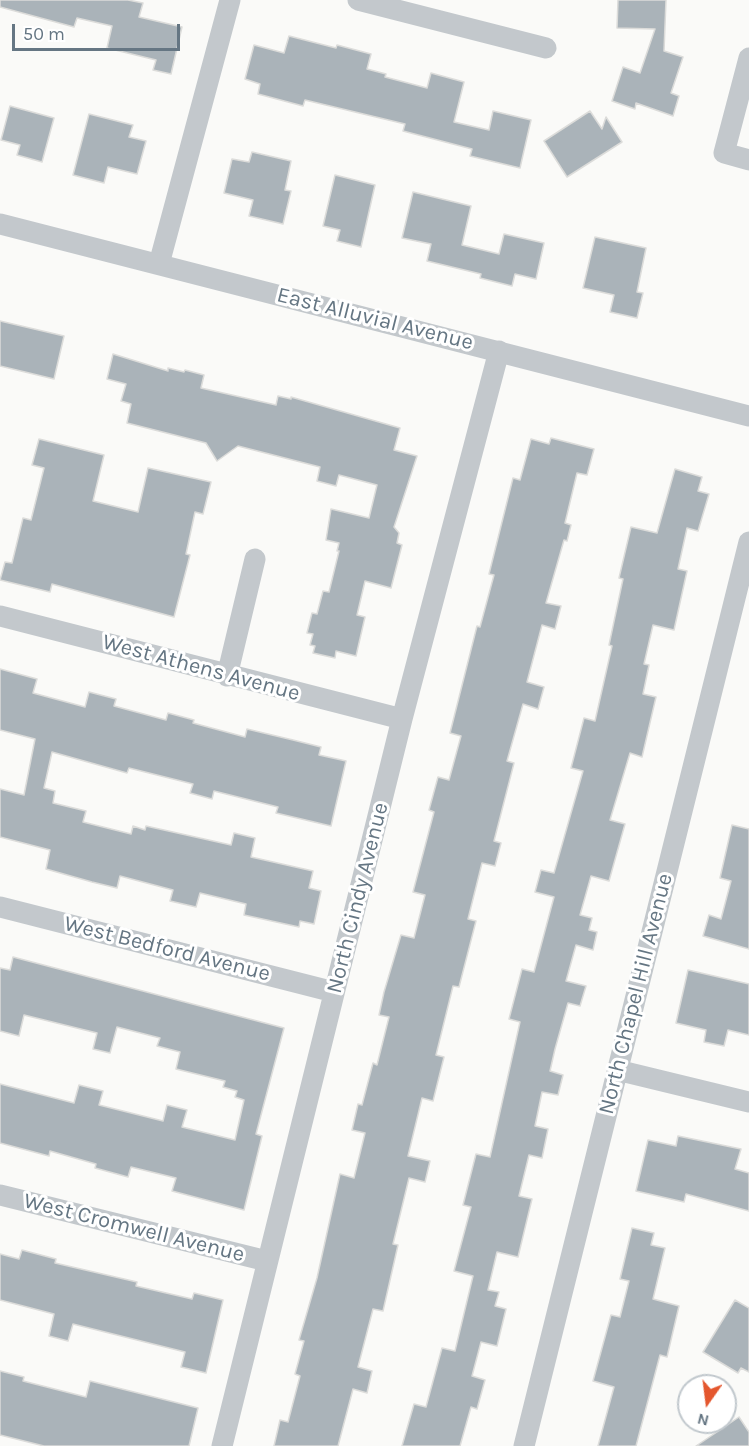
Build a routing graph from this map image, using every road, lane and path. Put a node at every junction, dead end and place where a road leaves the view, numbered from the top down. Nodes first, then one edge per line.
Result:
1 (230, 0) edge
2 (358, 0) edge
3 (546, 48) dead end
4 (749, 58) edge
5 (749, 160) edge
6 (0, 224) edge
7 (159, 264) junction
8 (499, 351) junction
9 (749, 416) edge
10 (749, 542) edge
11 (255, 559) dead end
12 (0, 616) edge
13 (227, 676) junction
14 (402, 719) junction
15 (0, 908) edge
16 (334, 992) junction
17 (617, 1070) junction
18 (749, 1102) edge
19 (0, 1195) edge
20 (267, 1262) junction
21 (222, 1446) edge
22 (524, 1446) edge

1 - 7 street
2 - 3 street
4 - 5 street
6 - 7 street, East Alluvial Avenue
7 - 8 street, East Alluvial Avenue
8 - 9 street, East Alluvial Avenue
8 - 14 street, North Cindy Avenue
10 - 17 street, North Chapel Hill Avenue
11 - 13 street
12 - 13 street, West Athens Avenue
13 - 14 street, West Athens Avenue
14 - 16 street, North Cindy Avenue
15 - 16 street, West Bedford Avenue
16 - 20 street, North Cindy Avenue
17 - 18 street
17 - 22 street, North Chapel Hill Avenue
19 - 20 street, West Cromwell Avenue
20 - 21 street, North Cindy Avenue

